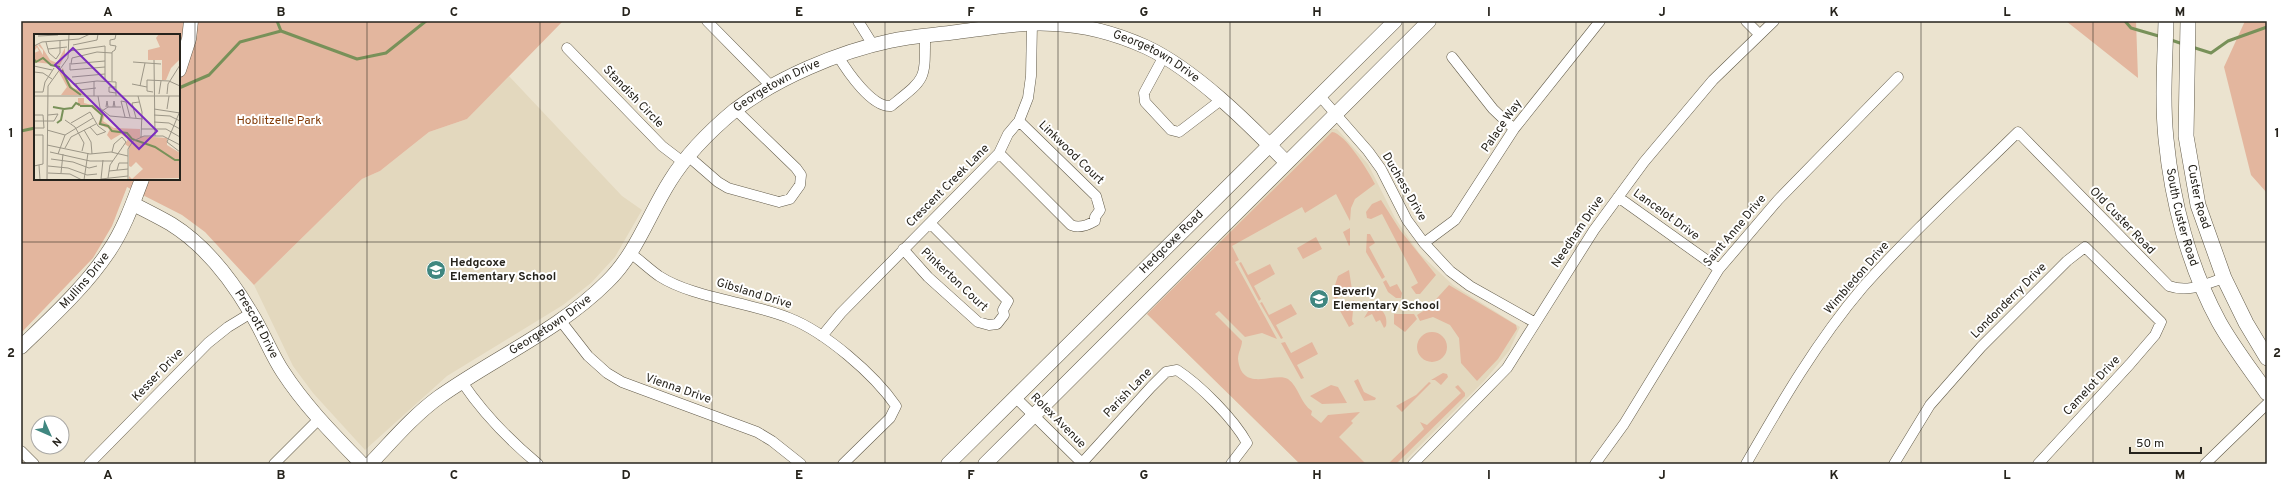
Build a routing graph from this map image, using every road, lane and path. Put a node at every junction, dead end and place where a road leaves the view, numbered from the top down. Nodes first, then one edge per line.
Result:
1 (191, 21) edge
2 (707, 21) edge
3 (858, 21) edge
4 (1395, 21) edge
5 (1429, 21) edge
6 (1600, 21) edge
7 (1746, 21) edge
8 (1774, 21) edge
9 (2166, 21) edge
10 (2188, 21) edge
11 (1032, 24) junction
12 (1759, 34) junction
13 (925, 37) junction
14 (873, 45) junction
15 (567, 48) dead end
16 (838, 56) junction
17 (1164, 56) junction
18 (1452, 57) dead end
19 (180, 66) edge
20 (1898, 77) dead end
21 (772, 87) junction
22 (1319, 96) junction
23 (1221, 100) junction
24 (736, 110) junction
25 (1335, 113) junction
26 (1019, 121) junction
27 (1514, 129) junction
28 (2018, 132) joint
29 (2186, 136) junction
30 (2166, 140) junction
31 (1269, 144) junction
32 (999, 153) junction
33 (686, 159) junction
34 (1286, 162) junction
35 (142, 180) edge
36 (1618, 196) junction
37 (133, 204) junction
38 (930, 223) junction
39 (1424, 243) junction
40 (903, 249) junction
41 (630, 253) junction
42 (1719, 269) junction
43 (2224, 278) junction
44 (2202, 285) junction
45 (251, 313) junction
46 (560, 320) junction
47 (1534, 322) junction
48 (2161, 322) joint
49 (822, 336) junction
50 (21, 347) edge
51 (2267, 358) edge
52 (462, 382) junction
53 (2267, 393) edge
54 (1015, 397) junction
55 (2267, 404) edge
56 (1033, 416) junction
57 (319, 419) junction
58 (21, 451) edge
59 (34, 464) edge
60 (89, 464) edge
61 (274, 464) edge
62 (362, 464) edge
63 (370, 464) edge
64 (538, 464) edge
65 (801, 464) edge
66 (843, 464) edge
67 (948, 464) edge
68 (985, 464) edge
69 (1082, 464) edge
70 (1231, 464) edge
71 (1413, 464) edge
72 (1595, 464) edge
73 (1746, 464) edge
74 (1894, 464) edge
75 (2038, 464) edge
76 (2205, 464) edge

1 - 19 street
2 - 21 street
3 - 14 street
4 - 22 street, Hedgcoxe Road
5 - 25 street, Hedgcoxe Road
6 - 27 street, Palace Way
7 - 12 street
8 - 12 street, Needham Drive
9 - 30 main road, South Custer Road
10 - 29 main road, Custer Road
11 - 13 street, Georgetown Drive
11 - 17 street, Georgetown Drive
11 - 26 street, Crescent Creek Lane
12 - 36 street, Needham Drive
13 - 14 street, Georgetown Drive
13 - 16 street
14 - 16 street, Georgetown Drive
15 - 33 street, Standish Circle
16 - 21 street, Georgetown Drive
17 - 23 street, Georgetown Drive
17 - 23 street
18 - 27 street
20 - 42 street, Saint Anne Drive
21 - 24 street, Georgetown Drive
22 - 25 street, Duchess Drive
22 - 31 street, Hedgcoxe Road
23 - 31 street, Georgetown Drive
24 - 33 street, Georgetown Drive
24 - 33 street, Standish Circle
25 - 34 street, Hedgcoxe Road
25 - 39 street, Duchess Drive
26 - 32 street, Crescent Creek Lane
26 - 32 street, Linkwood Court
27 - 39 street, Palace Way
28 - 44 street, Old Custer Road
28 - 73 street, Wimbledon Drive
29 - 30 main road
29 - 43 main road, Custer Road
30 - 44 main road, South Custer Road
31 - 34 street, Georgetown Drive
31 - 54 street, Hedgcoxe Road
32 - 38 street, Crescent Creek Lane
33 - 41 street, Georgetown Drive
34 - 56 street, Hedgcoxe Road
35 - 37 street, Mullins Drive
36 - 42 street, Lancelot Drive
36 - 47 street, Needham Drive
37 - 45 street, Prescott Drive
37 - 50 street, Mullins Drive
38 - 40 street, Crescent Creek Lane
38 - 40 street, Pinkerton Court
39 - 47 street, Duchess Drive
40 - 49 street, Crescent Creek Lane
41 - 46 street, Georgetown Drive
41 - 49 street, Gibsland Drive
42 - 72 street, Saint Anne Drive
43 - 44 street, Old Custer Road
43 - 51 main road, Custer Road
44 - 53 main road, South Custer Road
45 - 57 street, Prescott Drive
45 - 60 street, Kesser Drive
46 - 52 street, Georgetown Drive
46 - 65 street, Vienna Drive
47 - 71 street, Needham Drive
48 - 74 street, Londonderry Drive
48 - 75 street, Camelot Drive
49 - 66 street, Gibsland Drive
52 - 63 street, Georgetown Drive
52 - 64 street
54 - 56 street, Rolex Avenue
54 - 67 street, Hedgcoxe Road
55 - 76 street
56 - 68 street, Hedgcoxe Road
56 - 69 street, Rolex Avenue
57 - 61 street
57 - 62 street, Prescott Drive
58 - 59 street
69 - 70 street, Parish Lane

